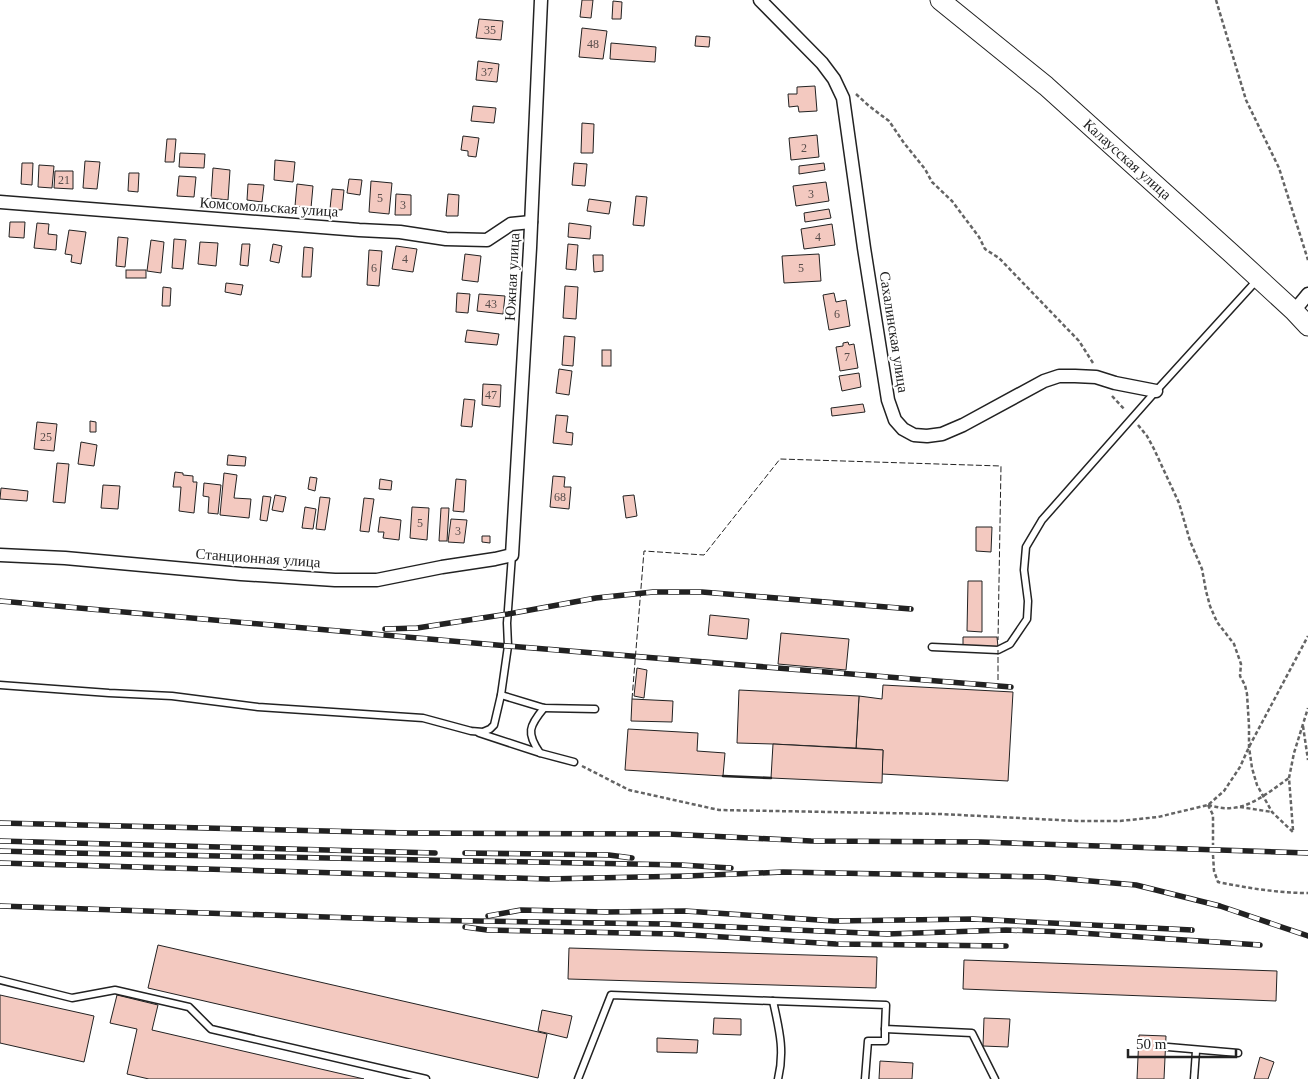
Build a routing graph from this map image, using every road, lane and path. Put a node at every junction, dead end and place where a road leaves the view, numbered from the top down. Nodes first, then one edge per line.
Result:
1 (541, 0) edge
2 (760, 0) edge
3 (940, 0) edge
4 (1216, 0) edge
5 (852, 89) dead end
6 (0, 202) edge
7 (531, 222) junction
8 (1308, 260) edge
9 (1258, 278) junction
10 (1308, 294) edge
11 (1294, 312) junction
12 (1308, 326) edge
13 (1099, 378) junction
14 (1156, 390) junction
15 (1132, 418) junction
16 (512, 555) junction
17 (0, 556) edge
18 (1308, 636) edge
19 (932, 646) dead end
20 (0, 685) edge
21 (501, 695) junction
22 (544, 708) junction
23 (1308, 708) edge
24 (595, 709) dead end
25 (1302, 724) junction
26 (471, 731) junction
27 (1249, 747) junction
28 (540, 753) junction
29 (1308, 760) edge
30 (574, 762) joint
31 (1289, 778) junction
32 (1262, 796) junction
33 (1208, 805) junction
34 (1239, 807) junction
35 (1272, 812) junction
36 (1213, 845) dead end
37 (1213, 855) dead end
38 (1308, 893) edge
39 (0, 980) edge
40 (773, 1001) junction
41 (885, 1029) junction
42 (1168, 1047) dead end
43 (1196, 1051) junction
44 (1238, 1054) dead end
45 (426, 1079) edge
46 (578, 1079) edge
47 (778, 1079) edge
48 (865, 1079) edge
49 (995, 1079) edge
50 (1194, 1079) edge

1 - 7 street, Южная улица
2 - 13 street, Сахалинская улица
3 - 9 street, Калаусская улица
4 - 8 path
5 - 13 path
6 - 7 street, Комсомольская улица
7 - 16 street, Южная улица
9 - 11 street, Калаусская улица
9 - 14 lane
10 - 11 street
11 - 12 street, Калаусская улица
13 - 14 street, Сахалинская улица
13 - 15 path
14 - 15 lane
15 - 19 lane
15 - 27 path
16 - 17 street, Станционная улица
16 - 21 lane
18 - 27 path
20 - 26 lane
21 - 22 lane
21 - 26 lane
22 - 24 lane
22 - 28 lane
23 - 25 path
25 - 29 path
25 - 31 path
26 - 28 lane
27 - 32 path
27 - 33 path
28 - 30 lane
30 - 33 path
31 - 32 path
31 - 35 path
32 - 34 path
32 - 35 path
33 - 34 path
33 - 36 path
34 - 35 path
37 - 38 path
39 - 45 lane
40 - 41 lane
40 - 46 lane
40 - 47 lane
41 - 48 lane
41 - 49 lane
42 - 43 lane
43 - 44 lane
43 - 50 lane

